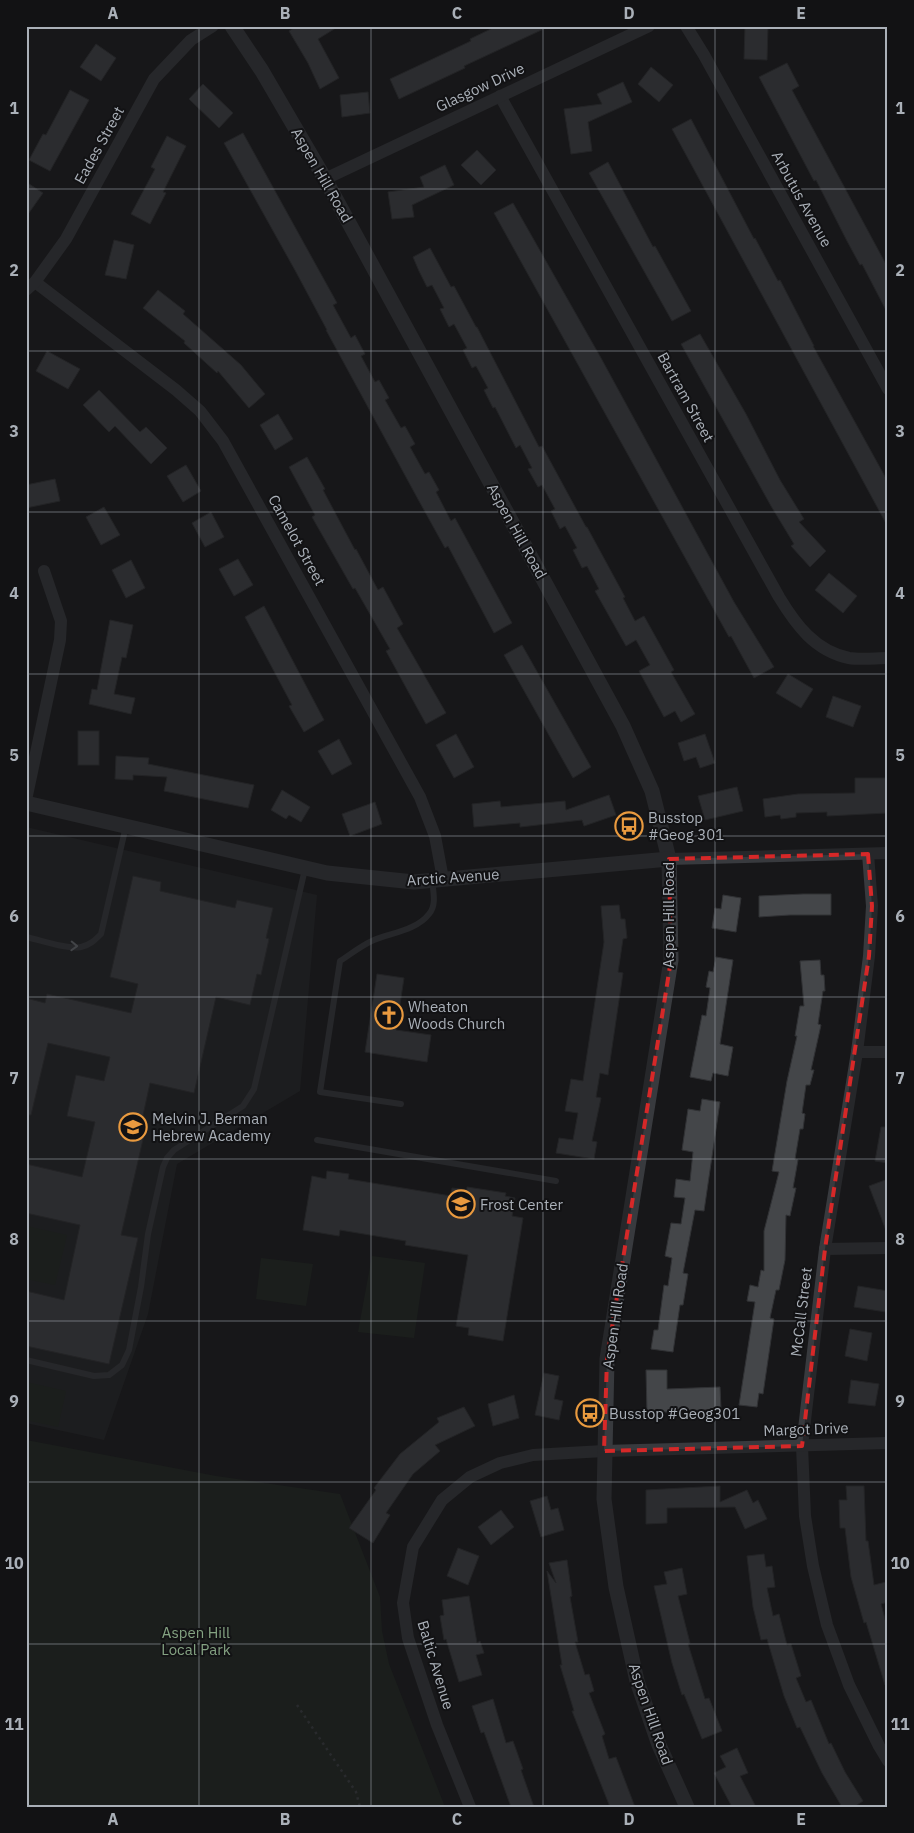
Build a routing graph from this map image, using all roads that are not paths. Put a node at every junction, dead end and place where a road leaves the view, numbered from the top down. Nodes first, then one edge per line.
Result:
1 (214, 26) edge
2 (232, 26) edge
3 (649, 26) edge
4 (686, 26) edge
5 (500, 96) junction
6 (325, 179) junction
7 (31, 286) edge
8 (888, 389) edge
9 (44, 571) dead end
10 (888, 658) edge
11 (26, 802) edge
12 (126, 826) junction
13 (888, 853) edge
14 (868, 854) junction
15 (669, 859) junction
16 (305, 868) junction
17 (437, 880) junction
18 (26, 937) edge
19 (857, 1052) junction
20 (888, 1052) edge
21 (401, 1104) dead end
22 (317, 1140) dead end
23 (556, 1181) dead end
24 (888, 1248) edge
25 (825, 1249) junction
26 (26, 1360) edge
27 (888, 1444) edge
28 (802, 1446) junction
29 (604, 1451) junction
30 (888, 1761) edge
31 (470, 1807) edge
32 (687, 1807) edge

1 - 7 street, Eades Street
2 - 6 street, Aspen Hill Road
3 - 5 street, Glasgow Drive
4 - 8 street, Arbutus Avenue
5 - 6 street, Glasgow Drive
5 - 10 street, Bartram Street
6 - 15 street, Aspen Hill Road
7 - 17 street, Camelot Street
9 - 11 street
11 - 12 street, Arctic Avenue
12 - 16 street, Arctic Avenue
18 -> 12 lane
13 - 14 street, Arctic Avenue
14 - 15 street, Arctic Avenue
14 - 19 street, McCall Street
15 - 17 street, Arctic Avenue
15 - 29 street, Aspen Hill Road
16 - 17 street, Arctic Avenue
16 - 26 lane
17 - 21 lane
19 - 20 street
19 - 25 street, McCall Street
22 - 23 lane
24 - 25 street
25 - 28 street, McCall Street
27 - 28 street, Margot Drive
28 - 29 street, Margot Drive
28 - 30 street, McCall Street
29 - 31 street, Baltic Avenue
29 - 32 street, Aspen Hill Road

